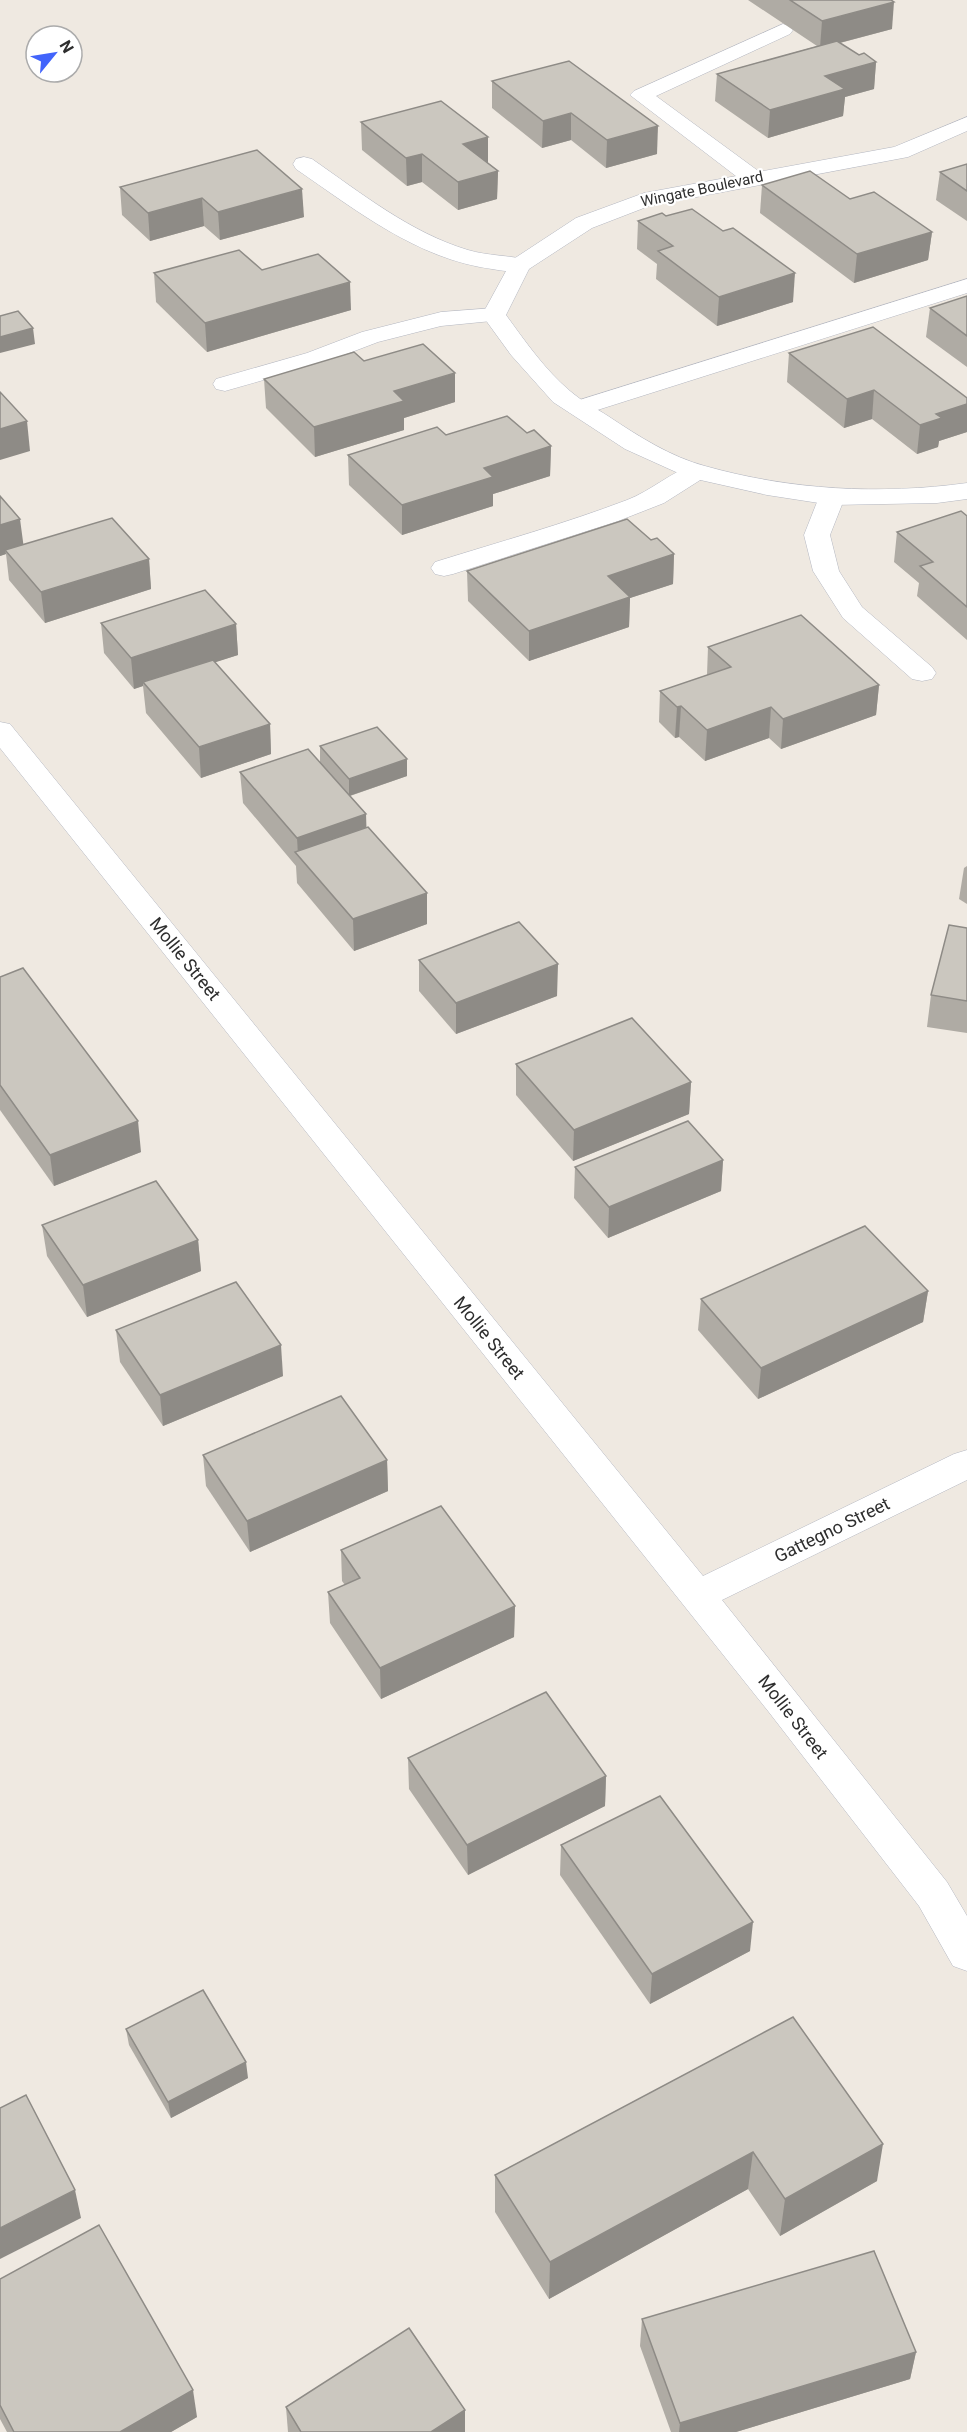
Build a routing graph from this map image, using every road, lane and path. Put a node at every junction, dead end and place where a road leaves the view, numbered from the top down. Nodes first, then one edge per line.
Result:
1 (783, 30) dead end
2 (967, 123) edge
3 (304, 164) dead end
4 (753, 178) junction
5 (520, 265) junction
6 (967, 286) edge
7 (494, 315) junction
8 (225, 384) dead end
9 (579, 408) junction
10 (696, 472) junction
11 (967, 491) edge
12 (832, 497) junction
13 (444, 568) dead end
14 (922, 673) dead end
15 (0, 730) edge
16 (967, 1464) edge
17 (697, 1596) junction
18 (967, 1953) edge

1 - 4 street
2 - 4 street, Wingate Boulevard
3 - 5 street
4 - 5 street, Wingate Boulevard
5 - 7 street, Wingate Boulevard
6 - 9 street
7 - 8 street
7 - 9 street
9 - 10 street
10 - 12 street
10 - 13 street
11 - 12 street
12 - 14 street
15 - 17 street, Mollie Street
16 - 17 street, Gattegno Street
17 - 18 street, Mollie Street

